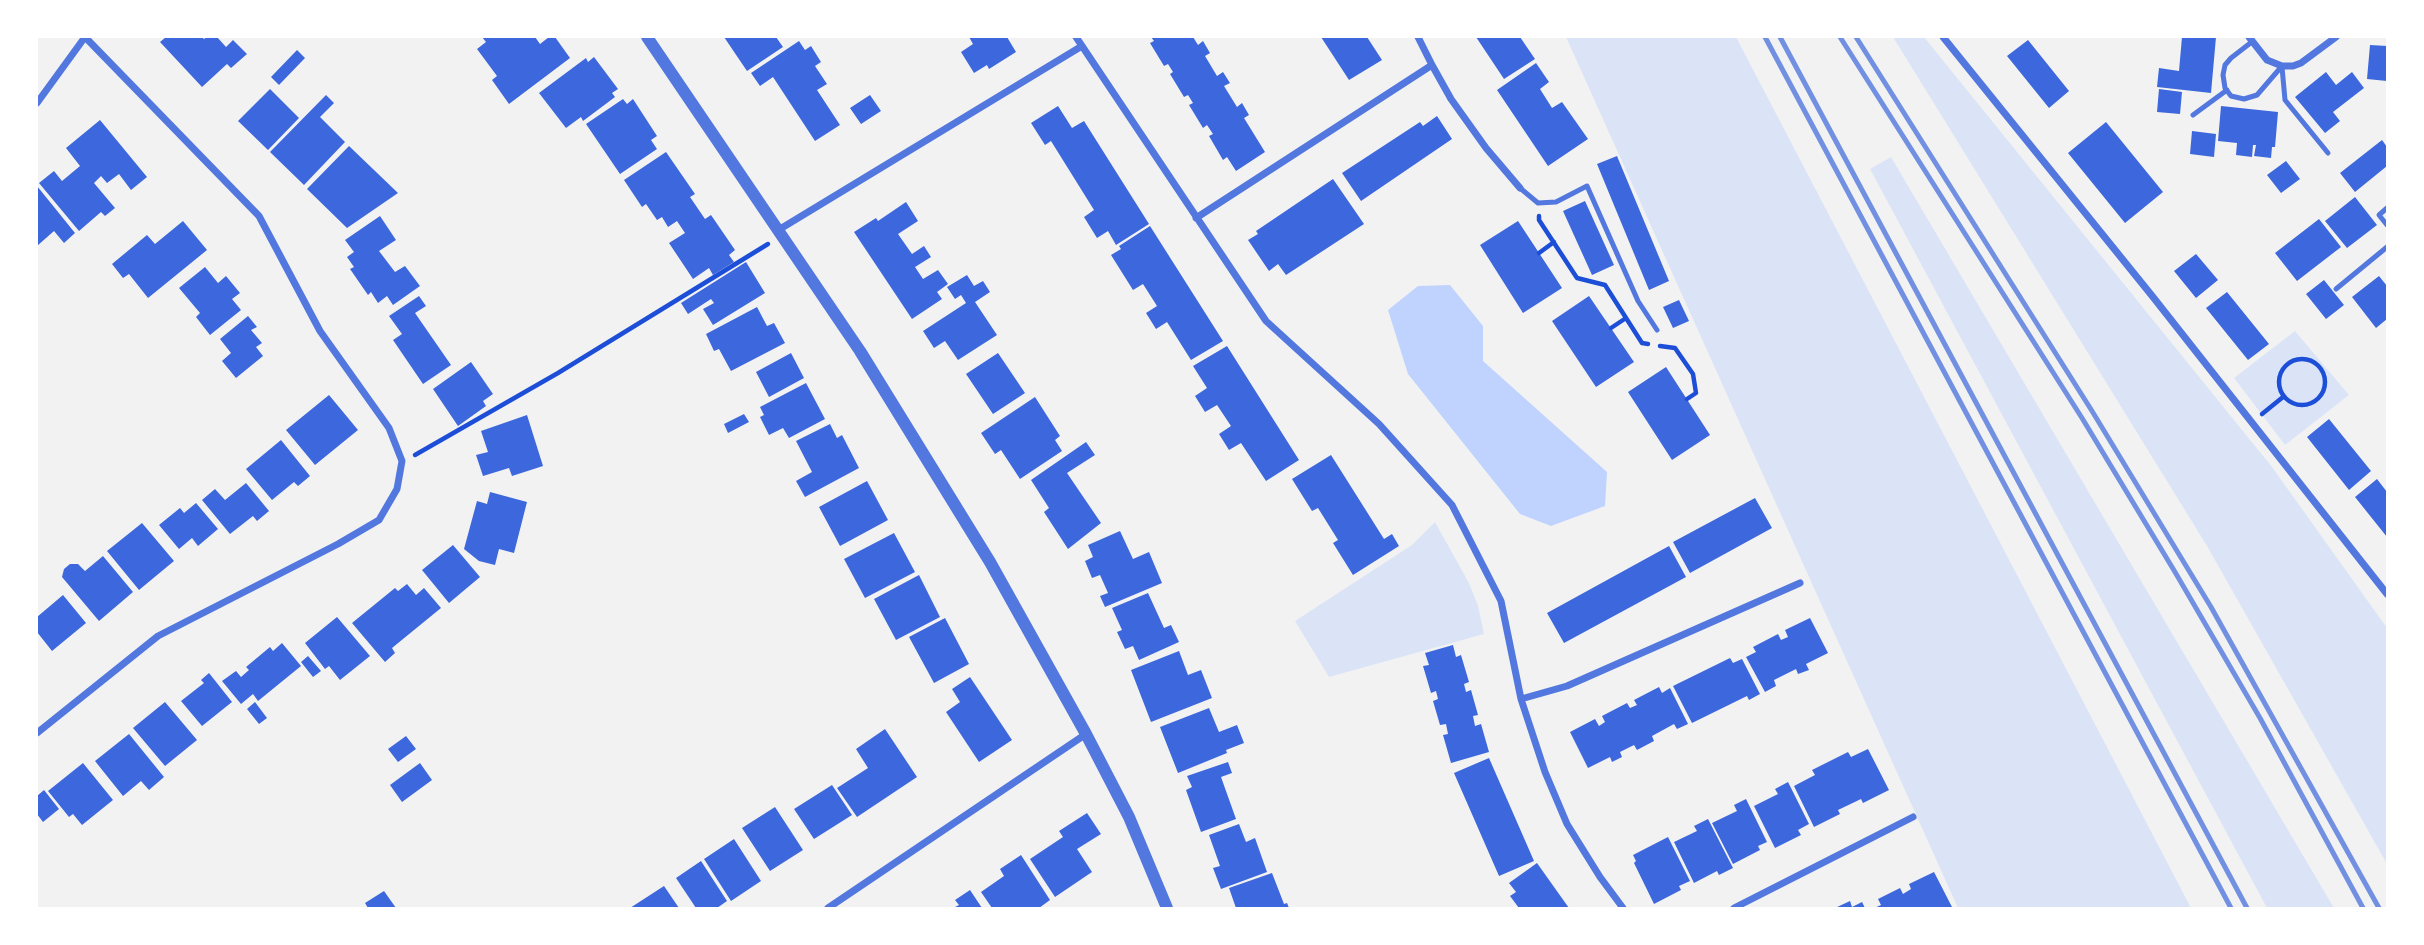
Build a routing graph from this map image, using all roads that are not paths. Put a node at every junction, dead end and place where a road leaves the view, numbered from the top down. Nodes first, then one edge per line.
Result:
1 (85, 37) edge
2 (647, 37) edge
3 (1076, 37) edge
4 (1418, 37) edge
5 (1943, 37) edge
6 (2336, 37) edge
7 (2251, 39) edge
8 (1082, 46) junction
9 (1432, 65) junction
10 (2282, 66) junction
11 (2227, 90) junction
12 (37, 103) edge
13 (2193, 116) dead end
14 (2328, 153) dead end
15 (1520, 188) joint
16 (2387, 208) edge
17 (1196, 218) junction
18 (2387, 225) edge
19 (780, 229) junction
20 (2387, 247) edge
21 (2336, 289) dead end
22 (1657, 330) dead end
23 (1800, 583) dead end
24 (2387, 594) edge
25 (1521, 699) junction
26 (37, 733) edge
27 (1086, 734) junction
28 (1913, 817) dead end
29 (828, 908) edge
30 (1167, 908) edge
31 (1623, 908) edge
32 (1734, 908) edge

1 - 12 street
1 - 26 street
2 - 19 street
3 - 8 street
4 - 9 street
5 - 24 street
6 - 10 street
7 - 10 street
7 - 11 lane
8 - 17 street
8 - 19 street
9 - 15 street
9 - 17 street
10 - 11 lane
10 - 14 lane
11 - 13 lane
15 - 22 lane
16 - 18 lane
17 - 25 street
19 - 27 street
20 - 21 lane
23 - 25 street
25 - 31 street
27 - 29 street
27 - 30 street
28 - 32 street

